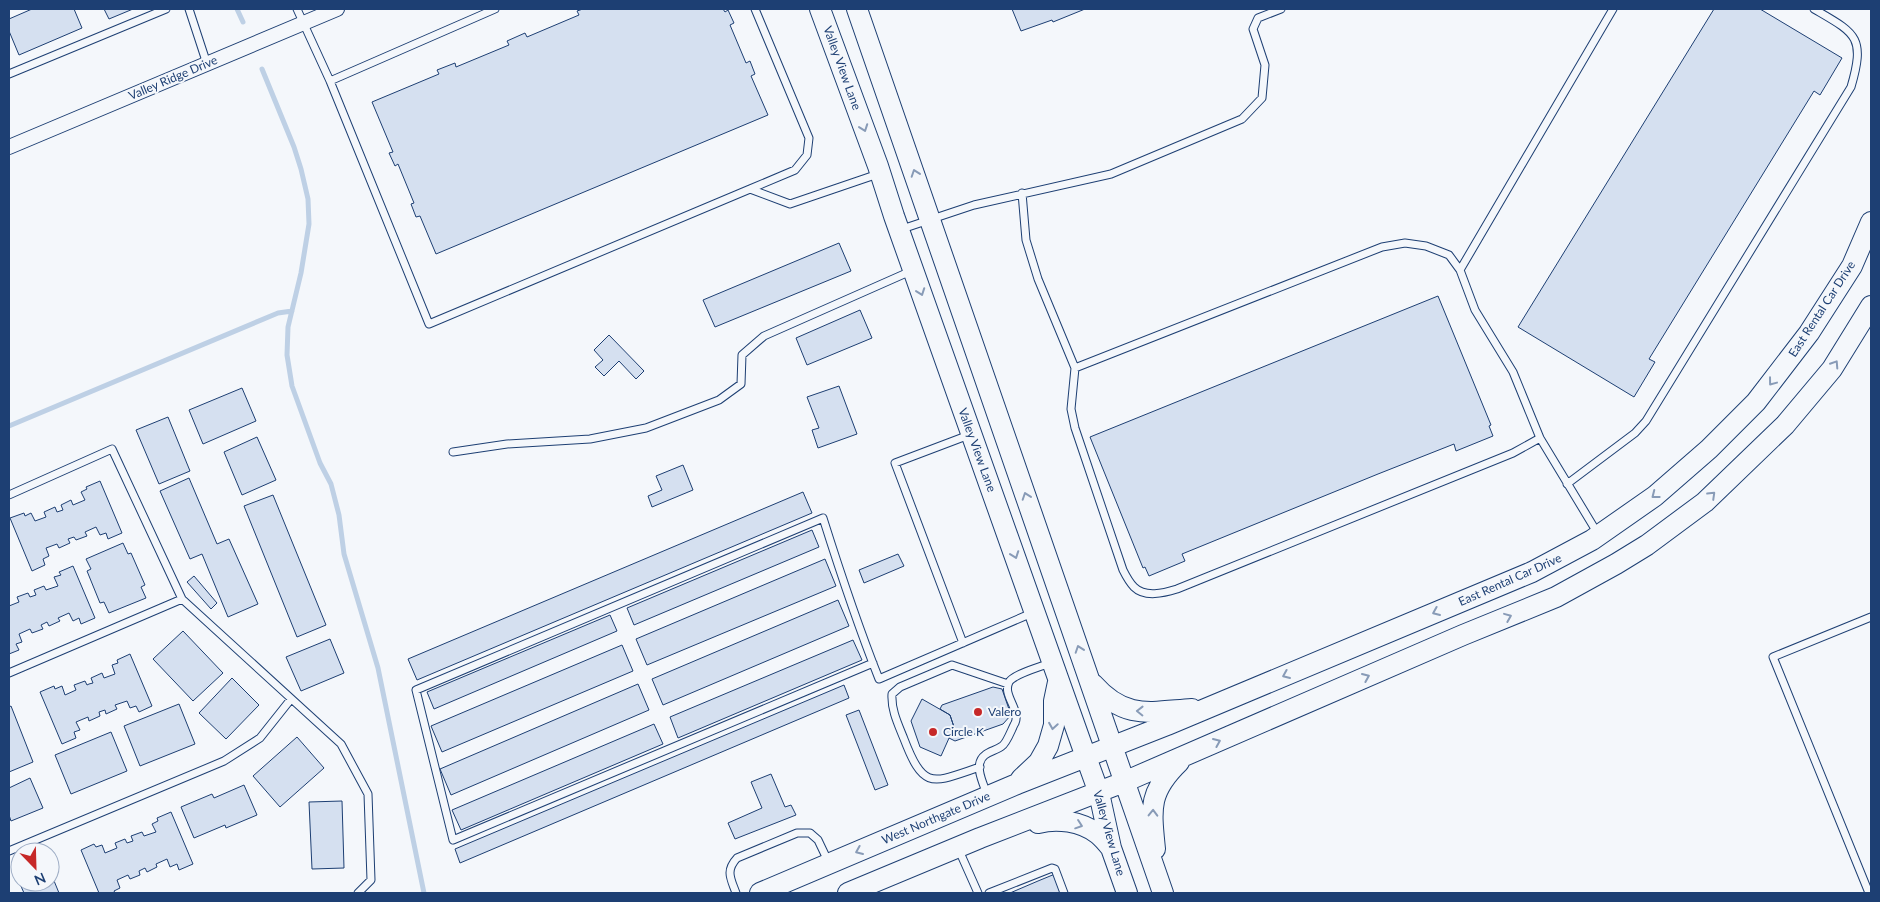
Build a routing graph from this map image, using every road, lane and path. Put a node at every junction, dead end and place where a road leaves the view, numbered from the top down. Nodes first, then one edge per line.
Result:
1 (166, 9) edge
2 (189, 9) edge
3 (297, 9) edge
4 (337, 9) edge
5 (495, 9) edge
6 (755, 9) edge
7 (820, 9) edge
8 (857, 9) edge
9 (1281, 9) edge
10 (1613, 9) edge
11 (1814, 9) edge
12 (303, 23) junction
13 (208, 64) junction
14 (9, 74) edge
15 (330, 81) junction
16 (9, 147) edge
17 (880, 173) junction
18 (750, 189) junction
19 (1022, 193) junction
20 (931, 219) junction
21 (1871, 222) edge
22 (899, 230) junction
23 (913, 270) junction
24 (1460, 270) junction
25 (1871, 306) edge
26 (1075, 368) junction
27 (972, 434) junction
28 (1540, 438) junction
29 (453, 452) dead end
30 (1567, 484) junction
31 (9, 494) edge
32 (1599, 535) junction
33 (1616, 564) junction
34 (182, 599) junction
35 (1035, 612) junction
36 (1871, 616) edge
37 (963, 643) junction
38 (873, 663) junction
39 (1055, 669) junction
40 (9, 673) edge
41 (1089, 680) junction
42 (1008, 684) junction
43 (291, 699) junction
44 (1206, 708) junction
45 (1112, 745) junction
46 (1184, 756) junction
47 (1086, 757) junction
48 (980, 767) junction
49 (1124, 782) junction
50 (1017, 784) junction
51 (1099, 793) junction
52 (988, 796) junction
53 (980, 838) junction
54 (958, 847) junction
55 (1111, 848) junction
56 (9, 852) edge
57 (829, 864) junction
58 (1035, 874) junction
59 (1038, 881) dead end
60 (1007, 885) junction
61 (1160, 886) edge
62 (358, 893) edge
63 (736, 893) edge
64 (760, 893) edge
65 (848, 893) edge
66 (978, 893) edge
67 (989, 893) edge
68 (1011, 893) edge
69 (1064, 893) edge
70 (1127, 893) edge
71 (1869, 893) edge

1 - 14 lane
2 - 13 lane
3 - 12 lane
4 - 12 street, Valley Ridge Drive
5 - 15 lane
6 - 18 lane
7 -> 17 main road, Valley View Lane
20 -> 8 main road
9 - 19 lane
10 - 24 lane
11 - 30 lane
12 - 13 street, Valley Ridge Drive
12 - 15 lane
13 - 16 street, Valley Ridge Drive
15 - 18 lane
17 - 18 lane
17 - 22 main road, Valley View Lane
19 - 20 lane
19 - 26 lane
20 - 22 lane
41 -> 20 main road
21 -> 32 main road, East Rental Car Drive
22 - 23 main road, Valley View Lane
23 -> 27 main road, Valley View Lane
23 - 29 lane
24 - 26 lane
24 - 28 lane
33 -> 25 main road
26 - 28 lane
27 -> 35 main road, Valley View Lane
27 - 37 lane
28 - 30 lane
30 - 32 lane
31 - 34 lane
32 - 33 main road
32 -> 44 main road, East Rental Car Drive
46 -> 33 main road
34 - 40 lane
34 - 43 lane
35 - 37 lane
35 - 39 main road, Valley View Lane
36 - 71 lane
37 - 38 lane
38 - 38 lane
39 - 42 lane
39 - 47 main road, Valley View Lane
39 -> 50 main road
44 -> 41 main road
41 - 45 main road
42 - 48 lane
42 - 48 lane
43 - 56 lane
43 - 62 lane
44 - 45 main road, East Rental Car Drive
45 - 47 main road, West Northgate Drive
45 - 49 main road
46 - 49 main road
61 -> 46 main road
47 - 50 main road, West Northgate Drive
47 - 51 main road, Valley View Lane
48 - 52 lane
49 - 51 main road
49 - 61 main road
50 - 52 main road, West Northgate Drive
51 - 53 main road
51 - 55 main road, Valley View Lane
52 -> 57 main road, West Northgate Drive
53 - 54 main road
53 -> 55 main road
54 - 65 main road
54 - 66 lane
55 - 70 main road, Valley View Lane
57 - 63 lane
57 - 64 main road, West Northgate Drive
58 - 59 lane
58 - 60 lane
58 - 69 lane
60 - 67 lane
60 - 68 lane

